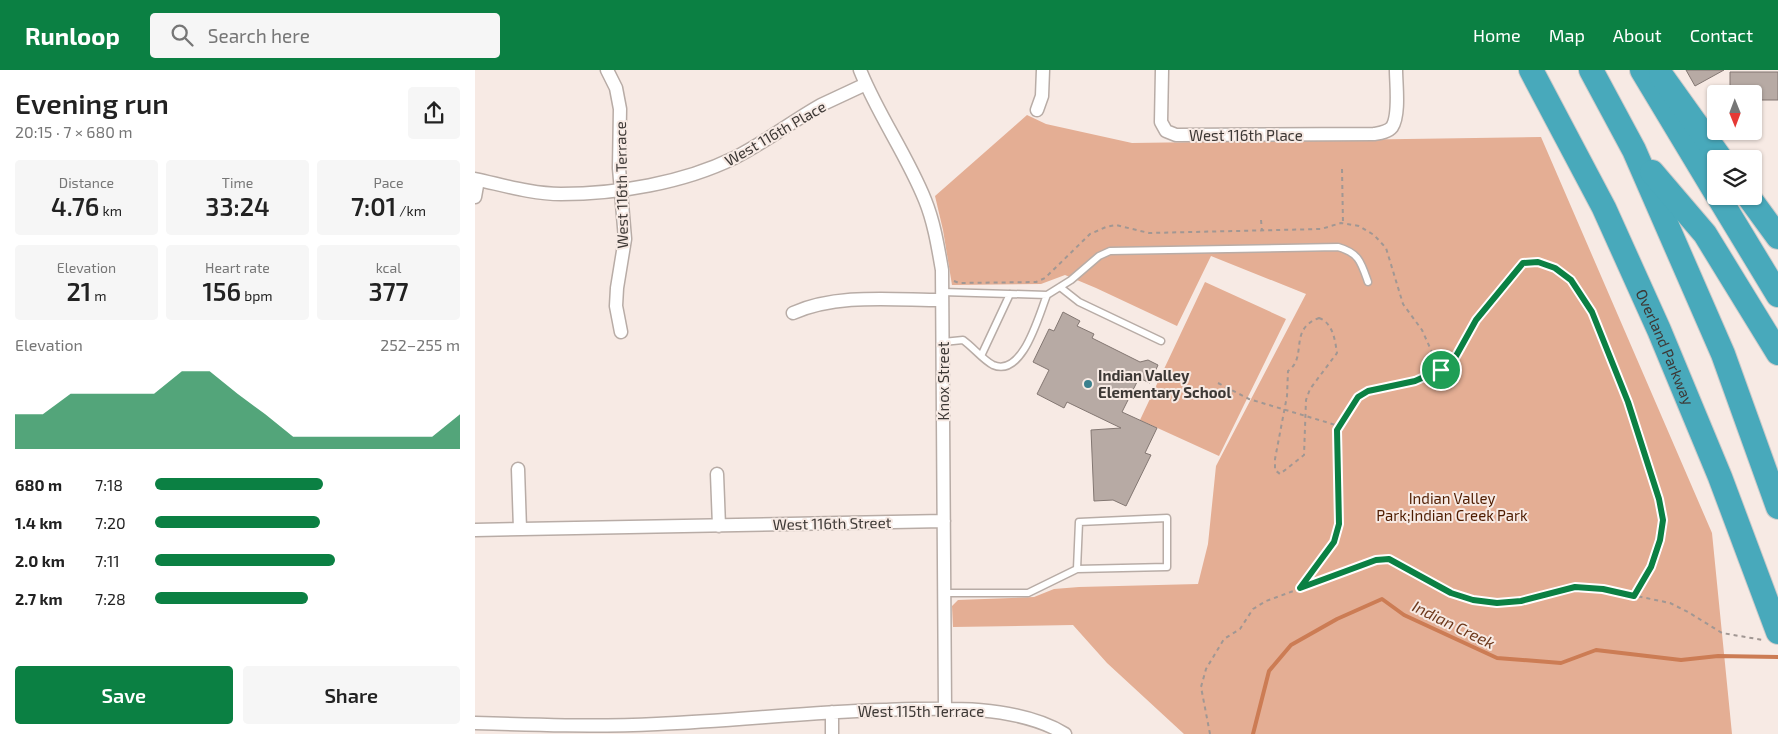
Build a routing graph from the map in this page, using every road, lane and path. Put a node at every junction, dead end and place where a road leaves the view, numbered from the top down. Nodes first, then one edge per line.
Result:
1 (607, 70) edge
2 (861, 70) edge
3 (1043, 70) edge
4 (1162, 70) edge
5 (1396, 70) edge
6 (1531, 70) edge
7 (1591, 70) edge
8 (1643, 70) edge
9 (1658, 70) edge
10 (866, 84) junction
11 (1037, 110) dead end
12 (1634, 150) junction
13 (1715, 150) edge
14 (1342, 169) dead end
15 (1707, 178) edge
16 (477, 179) edge
17 (621, 189) junction
18 (475, 198) edge
19 (1723, 205) edge
20 (1754, 205) edge
21 (1261, 220) dead end
22 (1343, 223) junction
23 (1262, 230) junction
24 (1778, 238) edge
25 (1368, 282) dead end
26 (1060, 287) junction
27 (942, 291) junction
28 (1010, 294) junction
29 (1047, 294) junction
30 (1778, 295) edge
31 (793, 313) dead end
32 (621, 332) dead end
33 (1161, 341) dead end
34 (943, 342) junction
35 (1778, 353) edge
36 (981, 356) junction
37 (1441, 370) junction
38 (1218, 383) dead end
39 (1284, 410) junction
40 (1305, 416) junction
41 (1339, 426) junction
42 (518, 469) dead end
43 (717, 474) dead end
44 (1778, 507) edge
45 (944, 521) junction
46 (719, 526) junction
47 (519, 529) junction
48 (475, 530) edge
49 (1077, 569) junction
50 (1300, 588) junction
51 (944, 593) junction
52 (1634, 596) junction
53 (1772, 628) edge
54 (945, 708) junction
55 (832, 712) junction
56 (475, 723) edge
57 (598, 730) edge
58 (832, 734) edge
59 (1065, 734) edge
60 (1210, 734) edge

1 - 17 street, West 116th Terrace
2 - 10 street, Knox Street
3 - 11 street
4 - 5 street, West 116th Place
6 - 53 highway, Overland Parkway
7 - 12 highway
8 - 15 highway
9 - 13 highway
10 - 17 street, West 116th Place
10 - 27 street, Knox Street
12 - 35 highway
12 - 44 highway
14 - 22 path
16 - 17 street, West 116th Place
16 - 18 street
17 - 32 street, West 116th Terrace
19 - 30 highway
20 - 24 highway
21 - 23 path
22 - 23 path
22 - 37 path
23 - 27 path
25 - 26 lane
26 - 29 lane
26 - 33 lane
27 - 28 lane
27 - 31 street
27 - 34 street, Knox Street
28 - 29 lane
28 - 36 lane
29 - 36 lane
34 - 36 lane
34 - 45 street, Knox Street
37 - 41 path
37 - 52 path
38 - 39 path
39 - 40 path
39 - 40 path
39 - 40 path
40 - 41 path
41 - 50 path
42 - 47 street
43 - 46 street
45 - 46 street, West 116th Street
45 - 51 street, Knox Street
46 - 47 street, West 116th Street
47 - 48 street, West 116th Street
49 - 49 lane
49 - 51 lane
50 - 52 path
50 - 60 path
51 - 54 street, Knox Street
52 - 53 path
54 - 55 street, West 115th Terrace
54 - 59 street, West 115th Terrace
55 - 57 street, West 115th Terrace
55 - 58 street
56 - 57 street, West 115th Terrace

